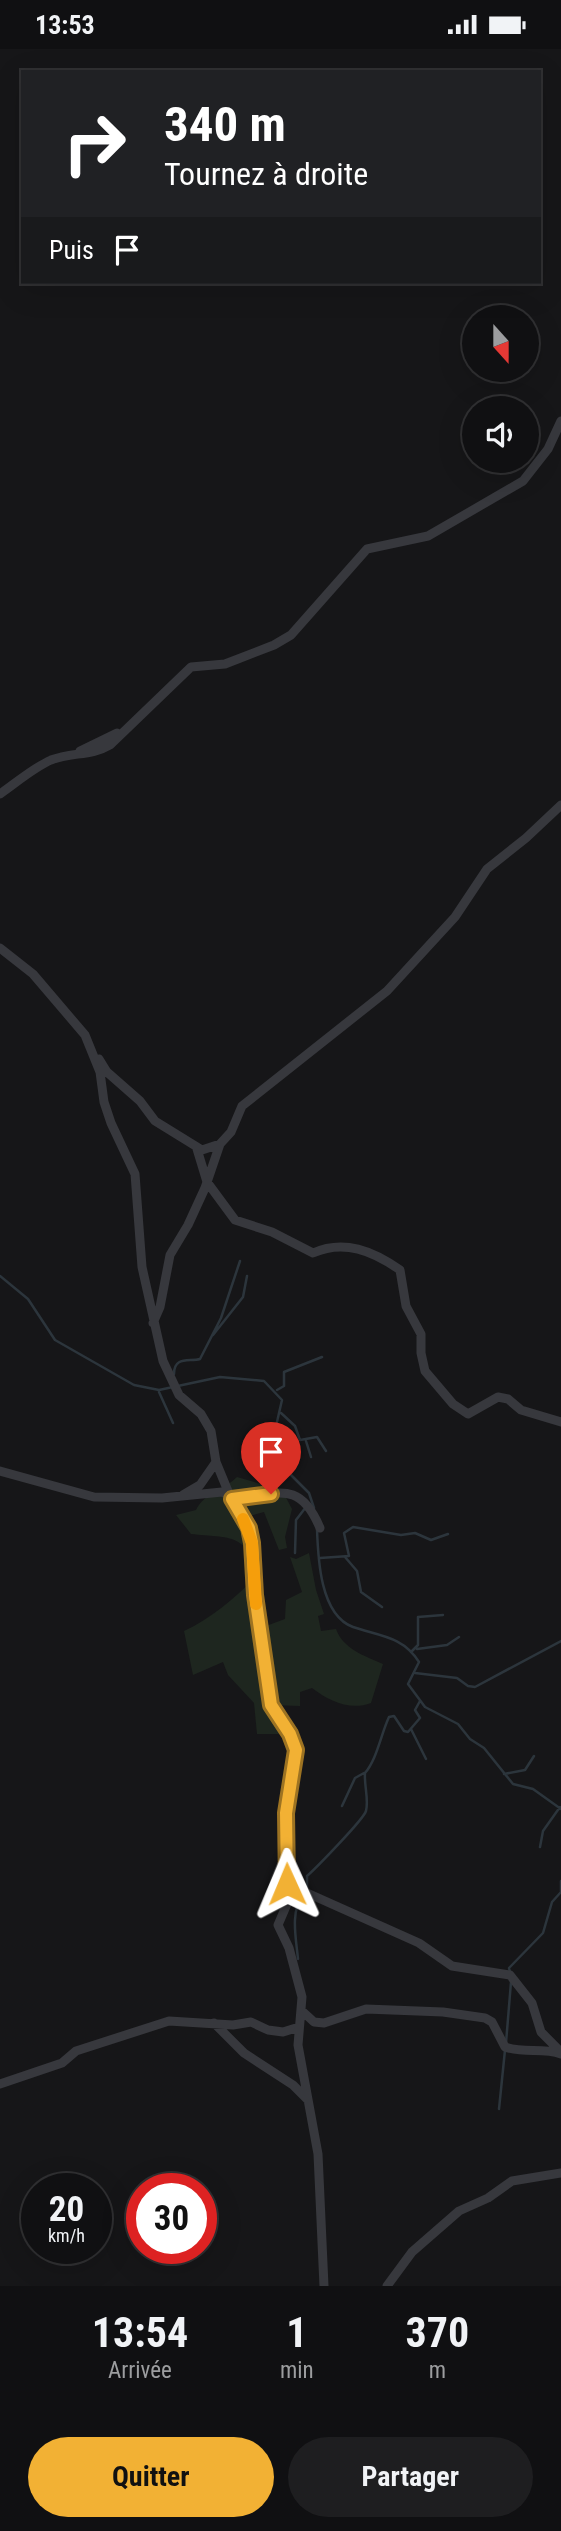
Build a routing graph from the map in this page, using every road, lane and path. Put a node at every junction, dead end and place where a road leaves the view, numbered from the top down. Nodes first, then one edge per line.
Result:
1 (561, 421) edge
2 (0, 794) edge
3 (561, 805) edge
4 (0, 948) edge
5 (85, 1035) junction
6 (220, 1144) junction
7 (197, 1149) junction
8 (208, 1182) junction
9 (153, 1323) junction
10 (561, 1422) edge
11 (216, 1462) junction
12 (0, 1471) edge
13 (181, 1496) junction
14 (231, 1497) junction
15 (320, 1528) dead end
16 (287, 1884) junction
17 (302, 2011) junction
18 (212, 2022) junction
19 (299, 2027) junction
20 (561, 2053) edge
21 (0, 2084) edge
22 (308, 2100) junction
23 (561, 2173) edge
24 (324, 2286) edge
25 (387, 2286) edge

1 - 2 street
3 - 6 street
4 - 5 street
5 - 7 street
5 - 9 street
6 - 7 street
6 - 8 street
7 - 8 street
8 - 9 street
8 - 10 street
9 - 11 street
11 - 13 street
11 - 14 street
12 - 13 street
13 - 14 street
14 - 15 street
14 - 16 street
16 - 17 street
16 - 20 street
17 - 19 street
17 - 20 street
18 - 19 street
18 - 21 street
18 - 22 street
19 - 22 street
22 - 24 street
23 - 25 street

